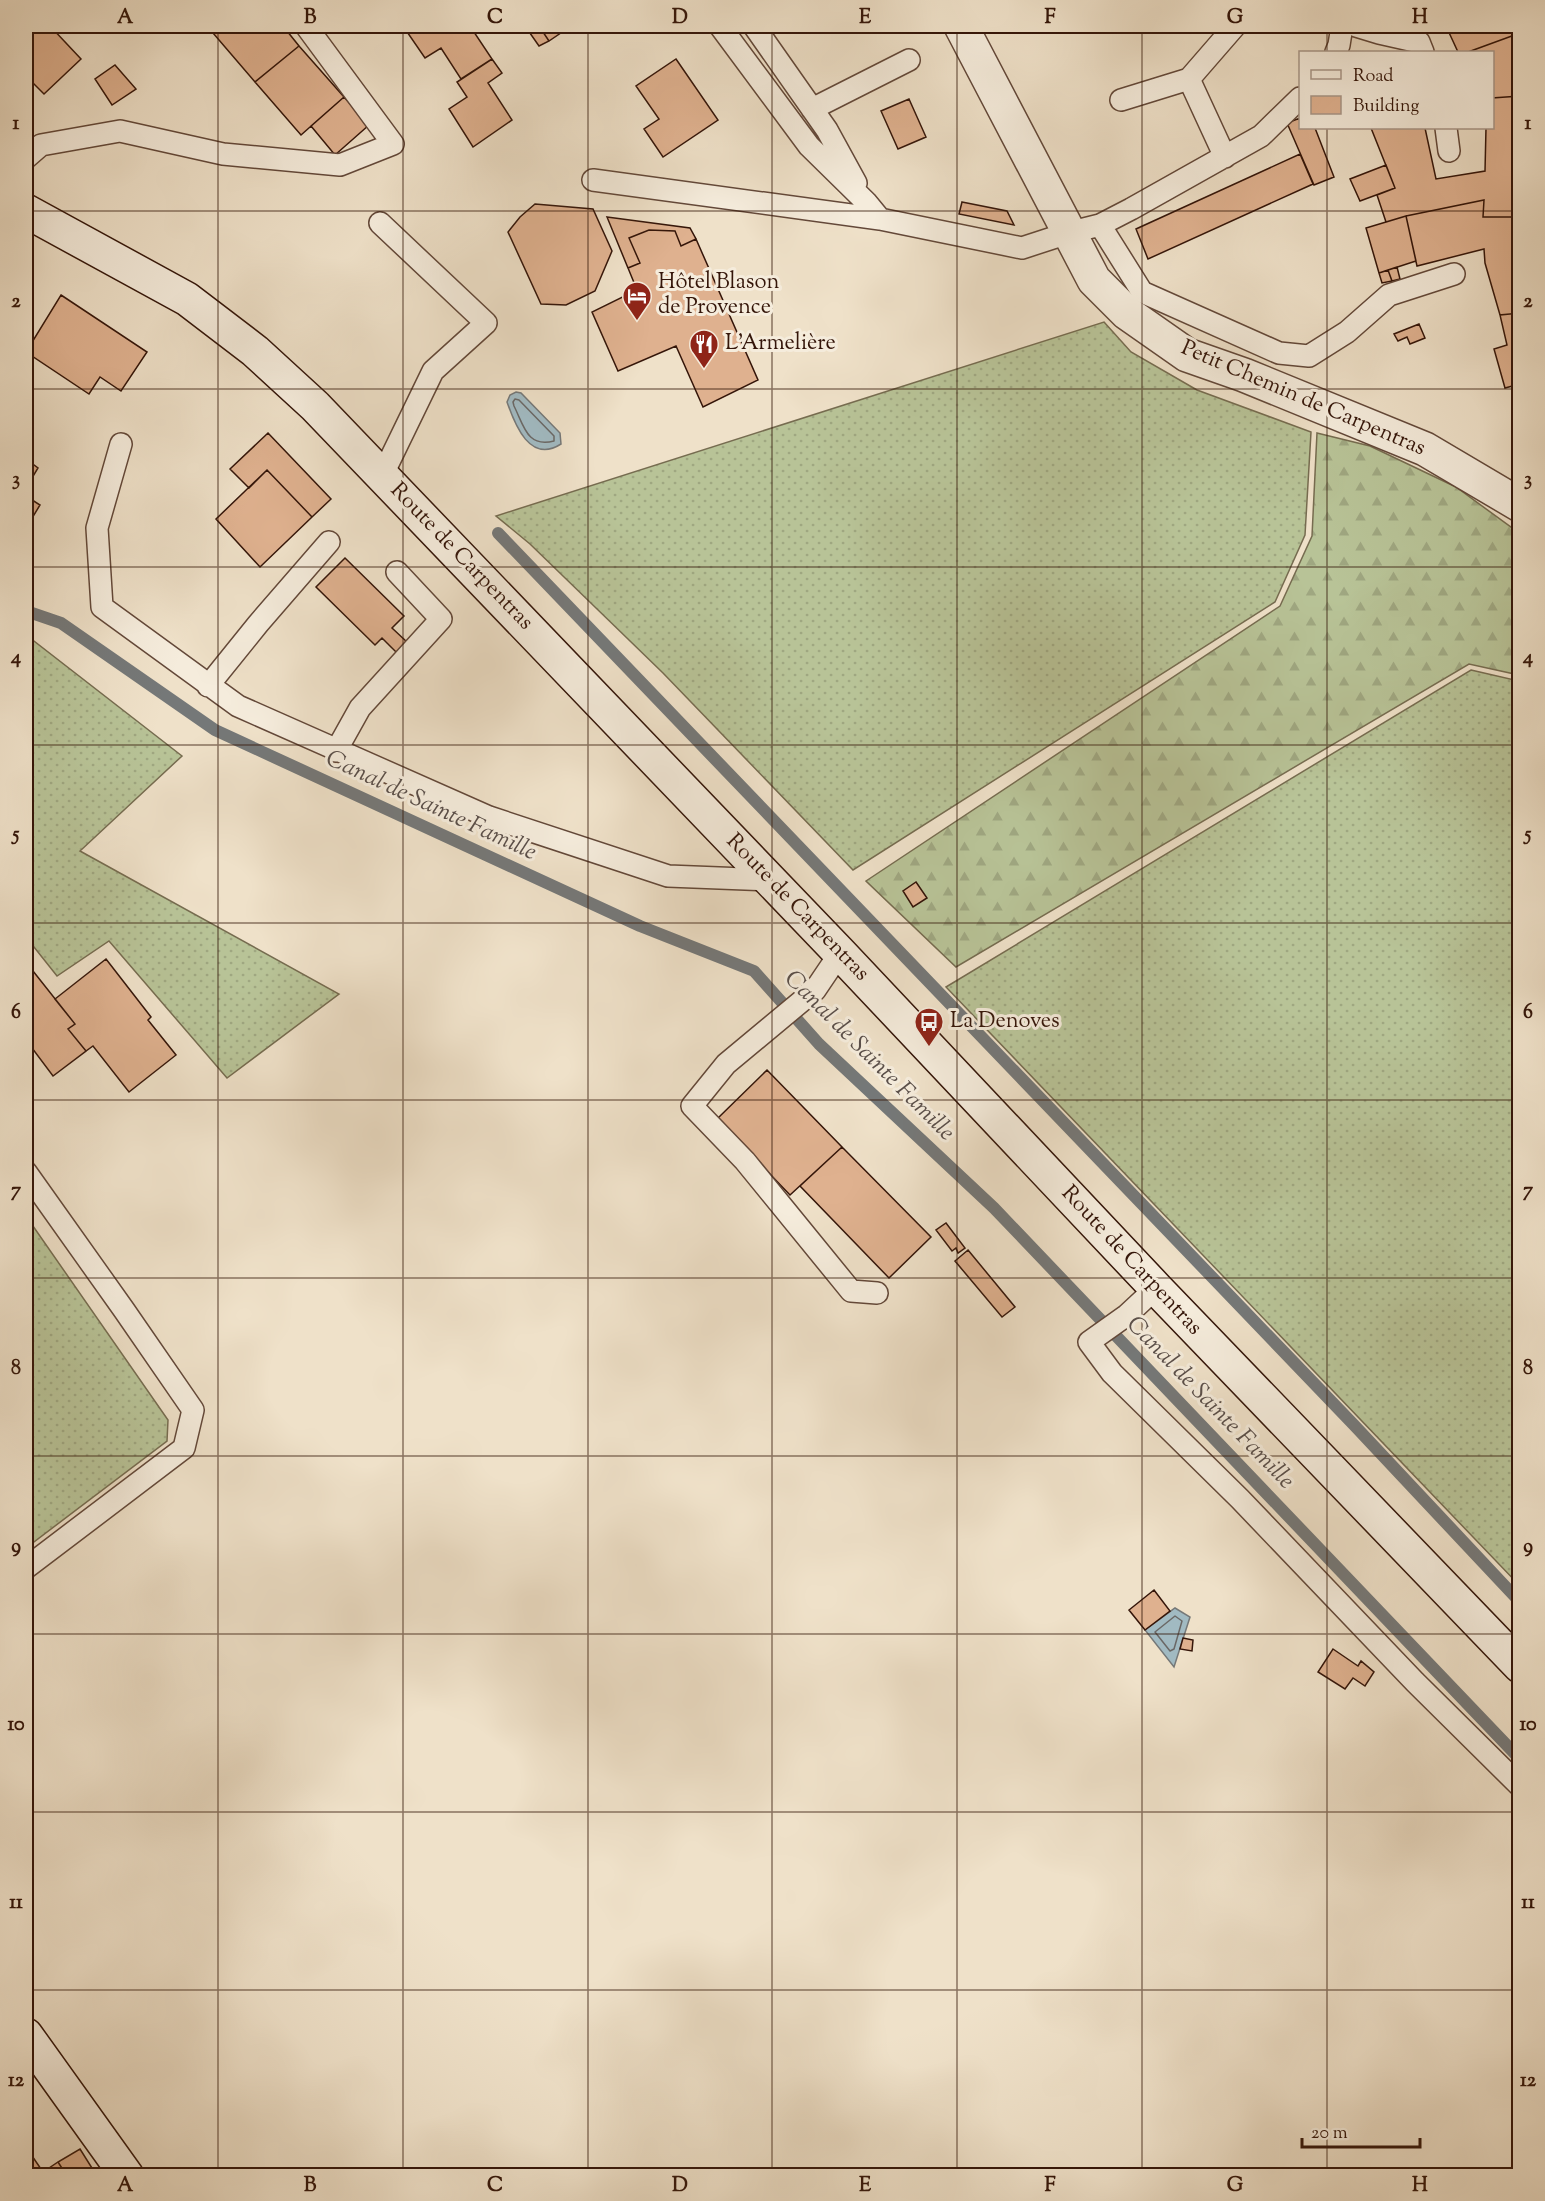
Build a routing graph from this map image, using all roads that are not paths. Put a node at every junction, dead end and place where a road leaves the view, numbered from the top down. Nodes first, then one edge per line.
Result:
1 (306, 26) edge
2 (720, 26) edge
3 (754, 26) edge
4 (961, 26) edge
5 (1235, 26) edge
6 (1342, 26) edge
7 (1356, 26) edge
8 (1336, 51) edge
9 (1423, 51) edge
10 (909, 60) dead end
11 (1189, 79) junction
12 (1299, 99) edge
13 (1121, 100) dead end
14 (812, 109) junction
15 (1446, 129) edge
16 (1449, 151) dead end
17 (1225, 157) junction
18 (26, 158) edge
19 (593, 180) dead end
20 (866, 202) junction
21 (26, 211) edge
22 (880, 219) junction
23 (380, 223) dead end
24 (1100, 225) junction
25 (1068, 233) junction
26 (1454, 274) dead end
27 (121, 444) dead end
28 (382, 476) junction
29 (1518, 492) edge
30 (329, 542) dead end
31 (397, 572) dead end
32 (208, 686) junction
33 (336, 751) junction
34 (770, 880) junction
35 (840, 953) junction
36 (26, 1172) edge
37 (1156, 1288) junction
38 (877, 1293) dead end
39 (26, 1568) edge
40 (1520, 1666) edge
41 (1520, 1786) edge
42 (26, 2035) edge
43 (128, 2175) edge

1 - 18 lane
2 - 20 lane
3 - 14 lane
4 - 25 main road, Petit Chemin de Carpentras
5 - 11 lane
6 - 8 lane
7 - 9 lane
10 - 14 lane
11 - 13 lane
11 - 17 lane
12 - 17 lane
14 - 20 lane
15 - 16 lane
17 - 24 lane
19 - 22 lane
20 - 22 lane
21 - 28 main road, Route de Carpentras
22 - 25 lane
23 - 28 lane
24 - 25 lane
24 - 26 lane
25 - 29 main road, Petit Chemin de Carpentras
27 - 32 lane
28 - 34 main road, Route de Carpentras
30 - 32 lane
31 - 33 lane
32 - 33 lane
33 - 34 lane
34 - 35 main road, Route de Carpentras
35 - 37 main road, Route de Carpentras
35 - 38 lane
36 - 39 lane
37 - 40 main road, Route de Carpentras
37 - 41 lane
42 - 43 main road

